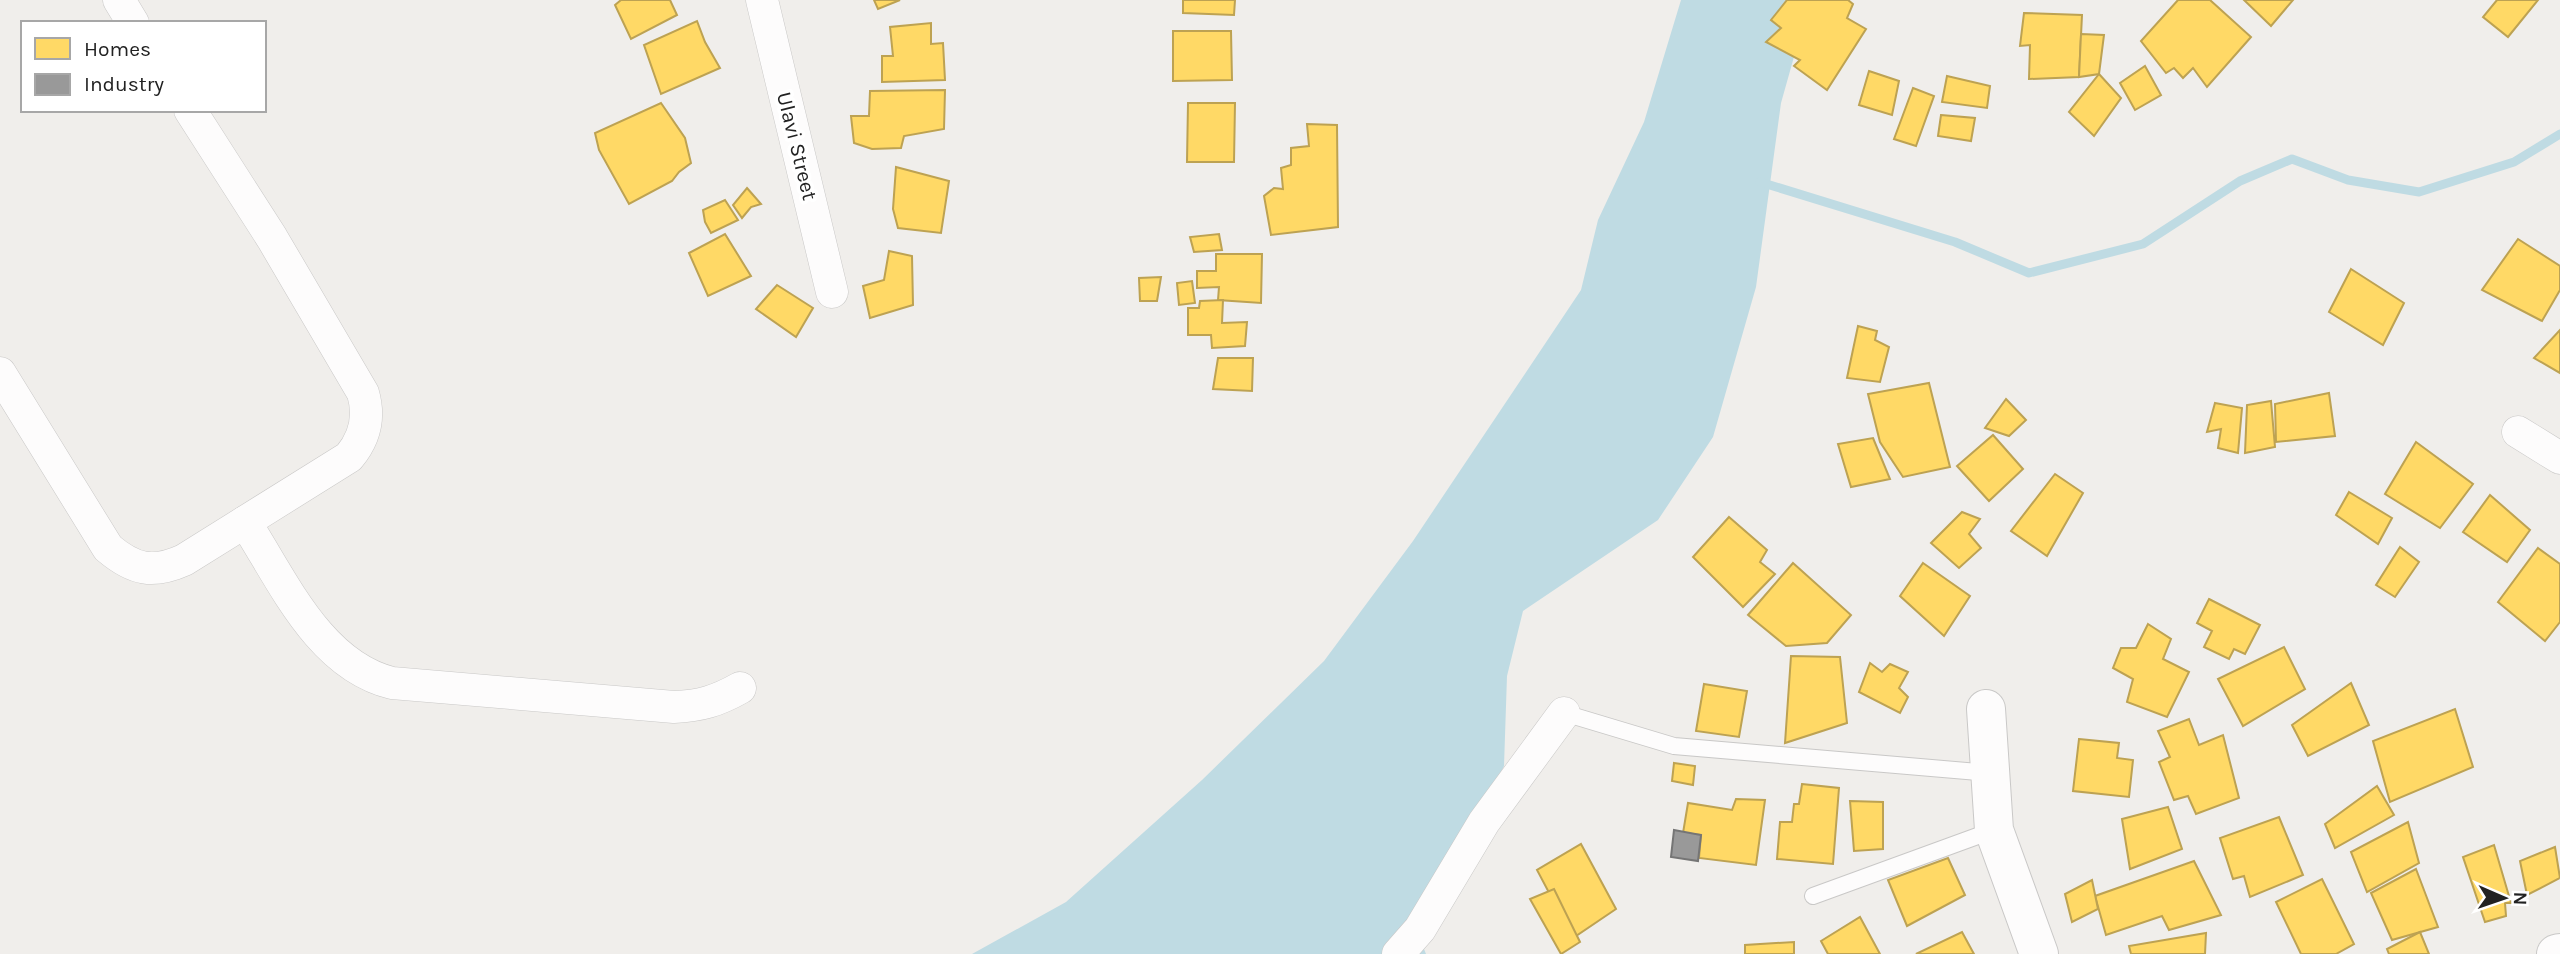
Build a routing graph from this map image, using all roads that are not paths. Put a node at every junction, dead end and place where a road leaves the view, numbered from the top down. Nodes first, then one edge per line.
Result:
1 (119, 0) edge
2 (762, 0) edge
3 (132, 21) edge
4 (191, 112) edge
5 (832, 292) dead end
6 (0, 373) edge
7 (2518, 432) dead end
8 (2560, 458) edge
9 (245, 522) junction
10 (740, 688) dead end
11 (1986, 709) dead end
12 (1564, 713) joint
13 (1990, 773) junction
14 (1994, 830) junction
15 (1813, 896) dead end
16 (1398, 954) edge
17 (2039, 954) edge

1 - 3 street
2 - 5 street, Ulavi Street
4 - 9 street
6 - 9 street
7 - 8 street
9 - 10 street
11 - 13 street
12 - 13 lane
12 - 16 street
13 - 14 street
14 - 15 lane
14 - 17 street

